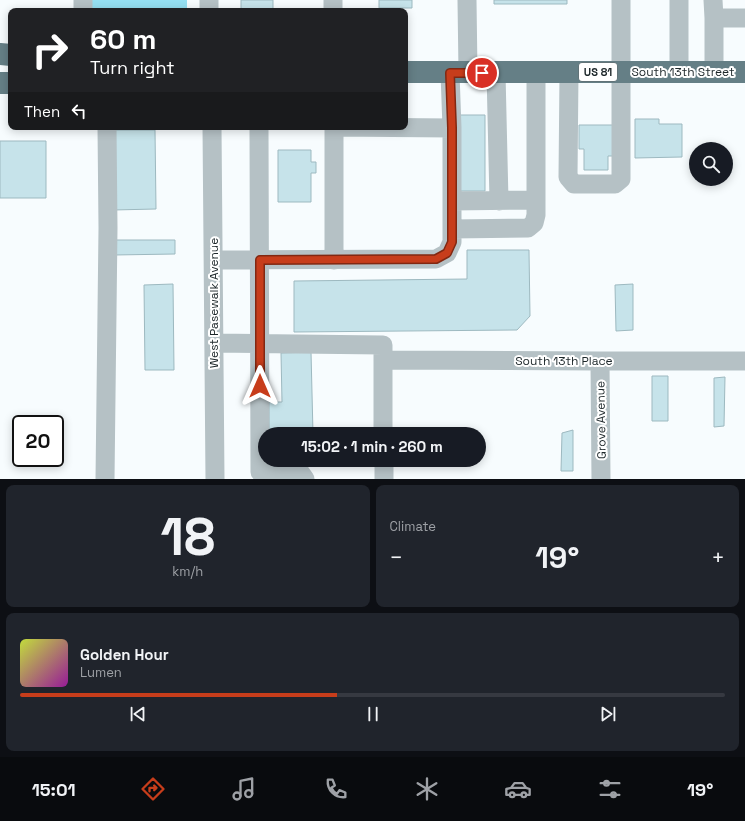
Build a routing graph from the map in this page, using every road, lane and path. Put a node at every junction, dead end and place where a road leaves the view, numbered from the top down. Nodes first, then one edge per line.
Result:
1 (467, 0) edge
2 (622, 0) edge
3 (679, 0) edge
4 (713, 9) edge
5 (745, 18) edge
6 (408, 72) edge
7 (622, 72) junction
8 (679, 72) junction
9 (714, 72) junction
10 (745, 72) edge
11 (459, 73) junction
12 (496, 73) junction
13 (536, 73) junction
14 (569, 73) junction
15 (408, 128) edge
16 (452, 128) junction
17 (107, 130) edge
18 (212, 130) edge
19 (259, 130) edge
20 (334, 130) edge
21 (536, 200) junction
22 (452, 201) junction
23 (499, 201) junction
24 (452, 230) junction
25 (214, 260) junction
26 (260, 260) junction
27 (334, 260) junction
28 (214, 343) junction
29 (260, 343) junction
30 (383, 360) junction
31 (600, 361) junction
32 (745, 361) edge
33 (383, 427) edge
34 (384, 467) edge
35 (106, 479) edge
36 (215, 479) edge
37 (306, 479) edge
38 (384, 479) edge
39 (601, 479) edge

1 - 11 street
2 - 7 street
3 - 8 street
4 - 5 street
4 - 9 street
6 - 11 highway, South 13th Street / US 81
7 - 8 highway, South 13th Street / US 81
7 - 14 highway, South 13th Street / US 81
7 - 14 street
8 - 9 highway, South 13th Street / US 81
9 - 10 highway, South 13th Street / US 81
11 - 12 highway, South 13th Street / US 81
11 - 16 street
12 - 13 highway, South 13th Street / US 81
12 - 23 street
13 - 14 highway, South 13th Street / US 81
13 - 21 street
15 - 16 street
16 - 22 street
17 - 35 street
18 - 25 street, West Pasewalk Avenue
19 - 26 street
20 - 27 street
21 - 23 street
21 - 24 street
22 - 23 street
22 - 24 street
24 - 27 street
25 - 26 street
25 - 28 street, West Pasewalk Avenue
26 - 27 street
26 - 29 street
28 - 29 street
28 - 36 street, West Pasewalk Avenue
29 - 30 street
29 - 37 street
30 - 31 street, South 13th Place
30 - 33 street
31 - 32 street, South 13th Place
31 - 39 street, Grove Avenue
34 - 38 street

